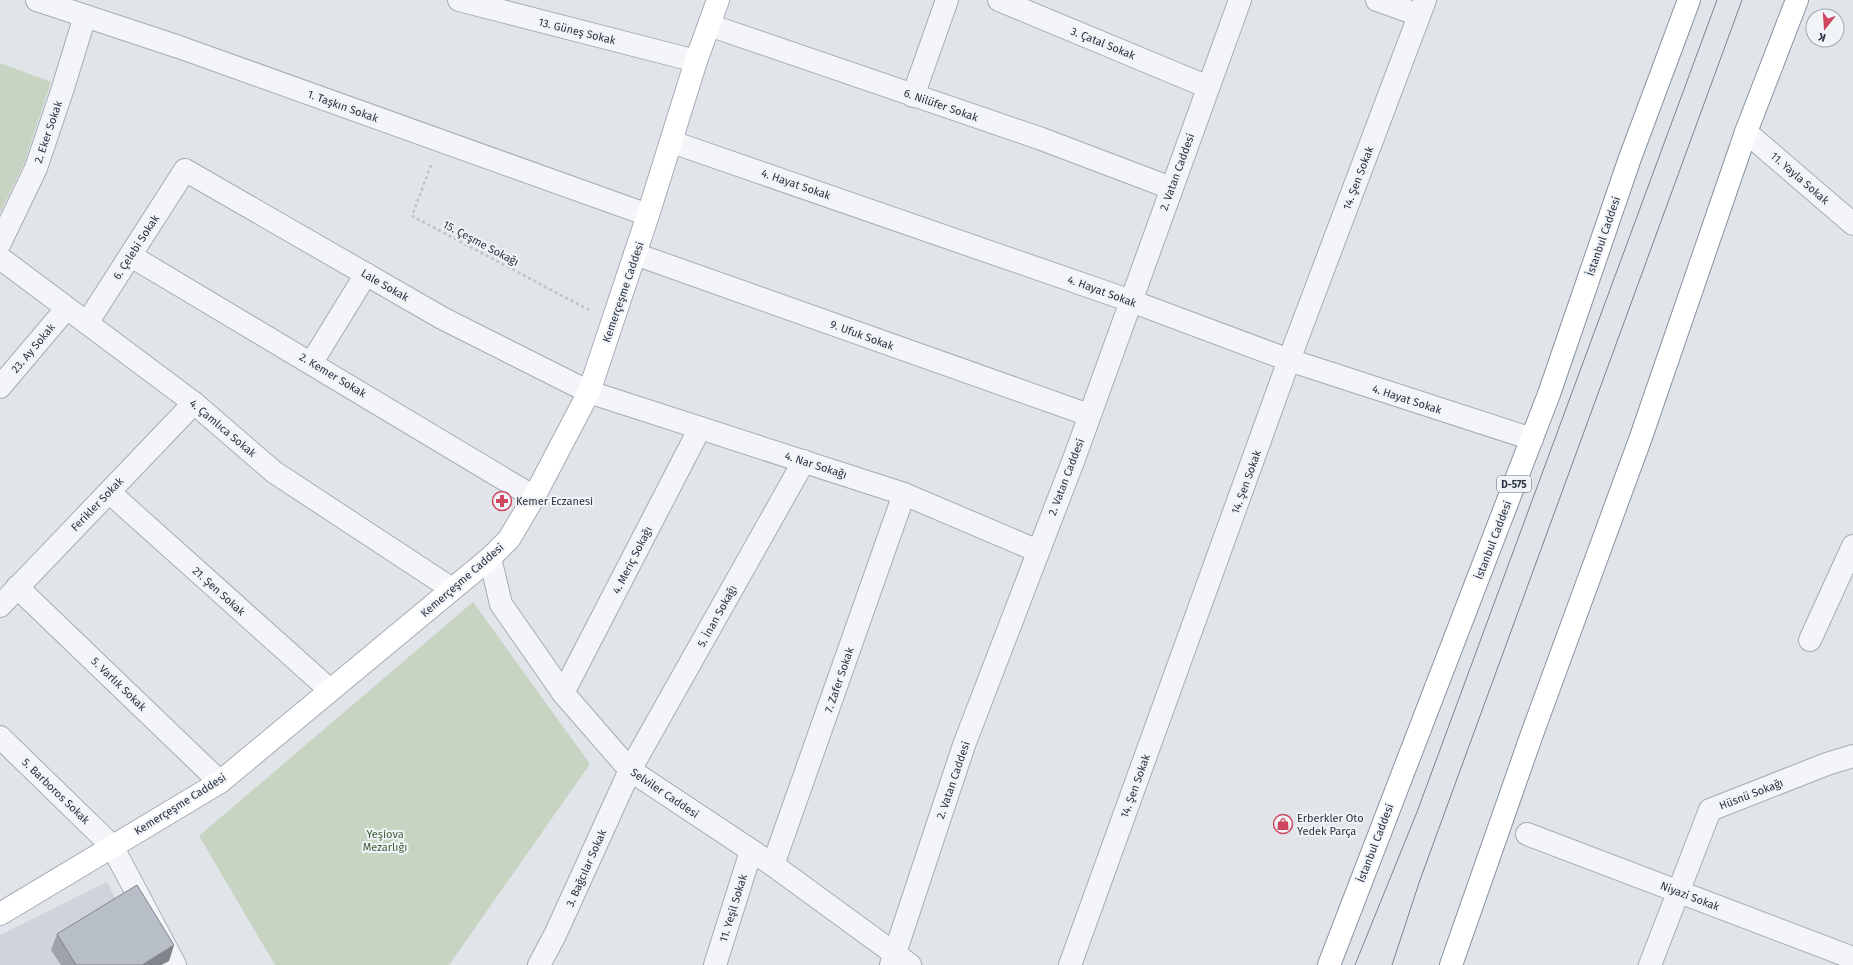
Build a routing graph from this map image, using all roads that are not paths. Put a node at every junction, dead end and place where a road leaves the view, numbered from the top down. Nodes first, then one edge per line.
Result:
1 (37, 0) edge
2 (459, 0) edge
3 (718, 0) edge
4 (947, 0) edge
5 (999, 0) edge
6 (1240, 0) edge
7 (1377, 0) edge
8 (1689, 0) edge
9 (1797, 0) edge
10 (1422, 8) edge
11 (84, 16) junction
12 (709, 25) junction
13 (696, 61) junction
14 (1208, 86) junction
15 (913, 96) junction
16 (1746, 132) junction
17 (672, 142) junction
18 (185, 170) joint
19 (1171, 188) junction
20 (648, 215) junction
21 (1853, 224) edge
22 (0, 243) edge
23 (635, 254) junction
24 (131, 256) junction
25 (0, 258) edge
26 (366, 274) junction
27 (1131, 301) junction
28 (66, 309) junction
29 (87, 323) junction
30 (1289, 360) junction
31 (312, 362) junction
32 (0, 387) edge
33 (589, 392) junction
34 (194, 403) junction
35 (1089, 415) junction
36 (700, 428) junction
37 (1532, 439) junction
38 (804, 461) junction
39 (109, 492) junction
40 (904, 494) junction
41 (534, 497) junction
42 (1853, 546) edge
43 (1038, 551) junction
44 (490, 558) junction
45 (18, 587) junction
46 (452, 589) junction
47 (0, 606) edge
48 (1810, 640) dead end
49 (330, 690) junction
50 (563, 693) junction
51 (0, 737) edge
52 (1853, 756) edge
53 (630, 770) junction
54 (220, 782) junction
55 (1527, 834) dead end
56 (112, 846) junction
57 (751, 851) junction
58 (773, 865) junction
59 (1678, 891) junction
60 (0, 914) edge
61 (1853, 958) edge
62 (899, 961) edge
63 (175, 965) edge
64 (539, 965) edge
65 (715, 965) edge
66 (1070, 965) edge
67 (1329, 965) edge
68 (1451, 965) edge
69 (1650, 965) edge

1 - 11 street, 1. Taşkın Sokak
2 - 13 street, 13. Güneş Sokak
3 - 12 main road, Kemerçeşme Caddesi
4 - 15 street
5 - 14 street, 3. Çatal Sokak
6 - 14 street, 2. Vatan Caddesi
7 - 10 street
8 - 37 main road, İstanbul Caddesi / D-575
9 - 16 main road
10 - 30 street, 14. Şen Sokak
11 - 20 street, 1. Taşkın Sokak
11 - 22 street, 2. Eker Sokak
12 - 13 main road, Kemerçeşme Caddesi
12 - 15 street, 6. Nilüfer Sokak
13 - 17 main road, Kemerçeşme Caddesi
14 - 19 street, 2. Vatan Caddesi
15 - 19 street, 6. Nilüfer Sokak
16 - 21 street, 11. Yayla Sokak
16 - 68 main road
17 - 20 main road, Kemerçeşme Caddesi
17 - 27 street, 4. Hayat Sokak
18 - 24 street, 6. Çelebi Sokak
18 - 26 street, Lale Sokak
19 - 27 street, 2. Vatan Caddesi
20 - 23 main road, Kemerçeşme Caddesi
23 - 33 main road, Kemerçeşme Caddesi
23 - 35 street, 9. Ufuk Sokak
24 - 29 street, 6. Çelebi Sokak
24 - 31 street, 2. Kemer Sokak
25 - 28 street, 4. Çamlıca Sokak
26 - 31 street
26 - 33 street, Lale Sokak
27 - 30 street, 4. Hayat Sokak
27 - 35 street, 2. Vatan Caddesi
28 - 29 street, 4. Çamlıca Sokak
28 - 32 street, 23. Ay Sokak
29 - 34 street, 4. Çamlıca Sokak
30 - 37 street, 4. Hayat Sokak
30 - 66 street, 14. Şen Sokak
31 - 41 street, 2. Kemer Sokak
33 - 36 street, 4. Nar Sokağı
33 - 41 main road, Kemerçeşme Caddesi
34 - 39 street, Ferikler Sokak
34 - 46 street, 4. Çamlıca Sokak
35 - 43 street, 2. Vatan Caddesi
36 - 38 street, 4. Nar Sokağı
36 - 50 street, 4. Meriç Sokağı
37 - 67 main road, İstanbul Caddesi / D-575
38 - 40 street, 4. Nar Sokağı
38 - 53 street, 5. İnan Sokağı
39 - 45 street, Ferikler Sokak
39 - 49 street, 21. Şen Sokak
40 - 43 street, 4. Nar Sokağı
40 - 58 street, 7. Zafer Sokak
41 - 44 main road, Kemerçeşme Caddesi
42 - 48 street
43 - 62 street, 2. Vatan Caddesi
44 - 46 main road, Kemerçeşme Caddesi
44 - 50 street, Selviler Caddesi
45 - 47 street, Ferikler Sokak
45 - 54 street, 5. Varlık Sokak
46 - 49 main road, Kemerçeşme Caddesi
49 - 54 main road, Kemerçeşme Caddesi
50 - 53 street, Selviler Caddesi
51 - 56 street, 5. Barboros Sokak
52 - 59 street, Hüsnü Sokağı
53 - 57 street, Selviler Caddesi
53 - 64 street, 3. Bağcılar Sokak
54 - 56 main road, Kemerçeşme Caddesi
55 - 59 street, Niyazi Sokak
56 - 60 main road, Kemerçeşme Caddesi
56 - 63 street, 5. Barboros Sokak
57 - 58 street, Selviler Caddesi
57 - 65 street, 11. Yeşil Sokak
58 - 62 street, Selviler Caddesi
59 - 61 street, Niyazi Sokak
59 - 69 street, Hüsnü Sokağı

